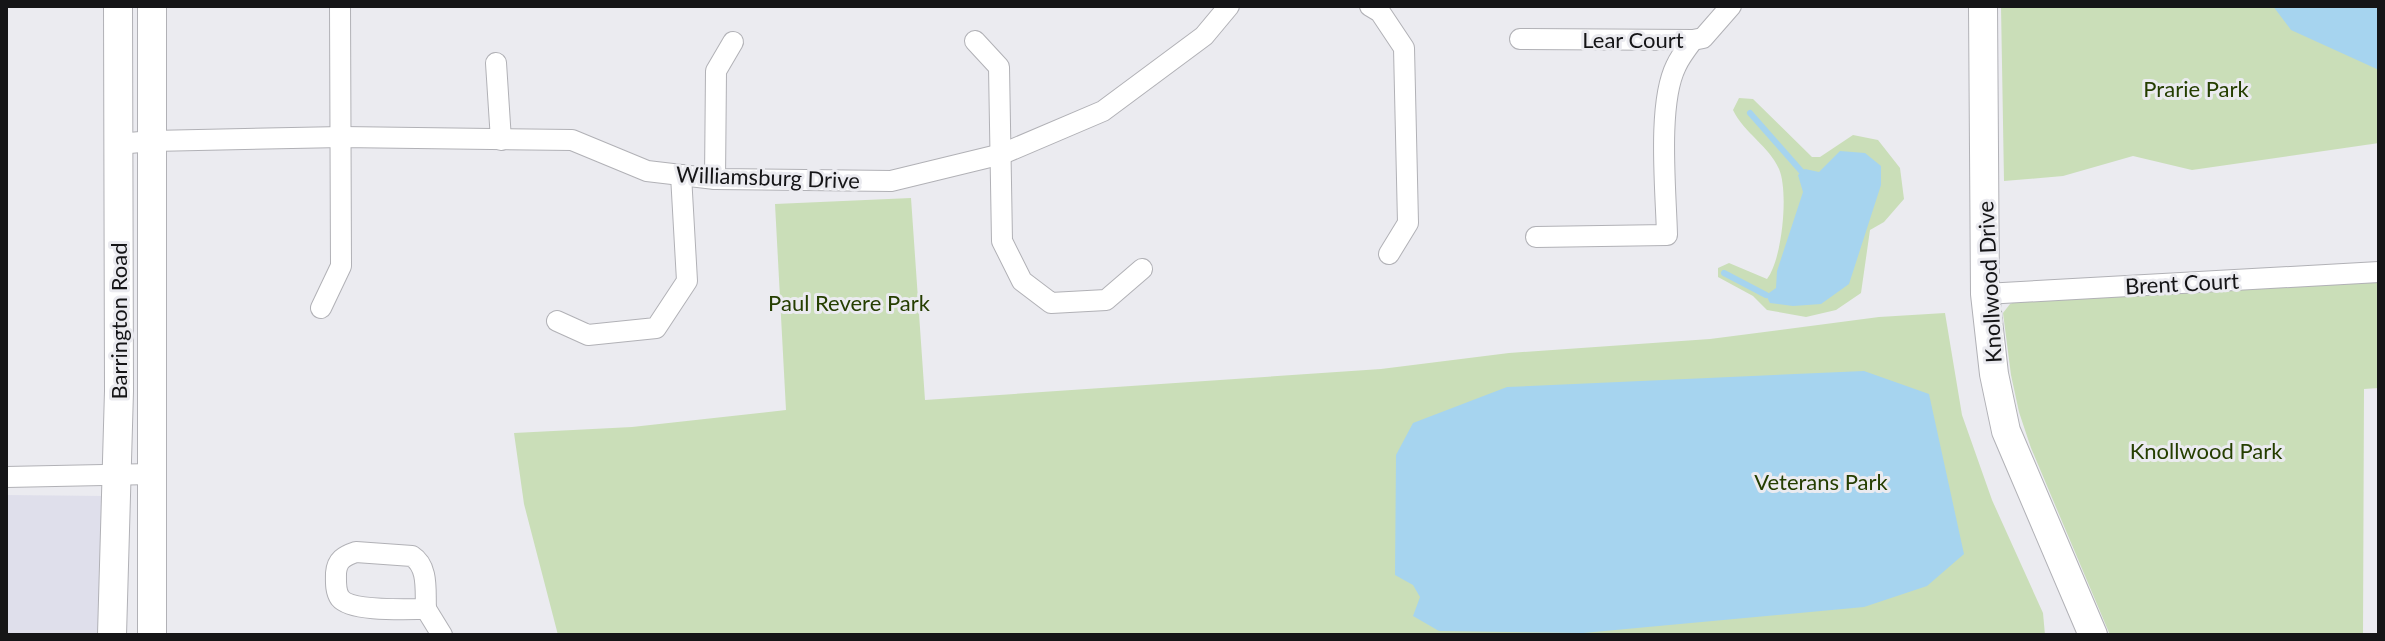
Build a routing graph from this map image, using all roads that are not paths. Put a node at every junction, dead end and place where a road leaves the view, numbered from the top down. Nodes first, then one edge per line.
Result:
1 (118, 6) edge
2 (152, 6) edge
3 (340, 6) edge
4 (1229, 6) edge
5 (1370, 6) edge
6 (1731, 6) edge
7 (1983, 6) edge
8 (1520, 39) dead end
9 (1693, 40) junction
10 (975, 41) dead end
11 (733, 42) dead end
12 (496, 63) dead end
13 (342, 137) junction
14 (501, 140) junction
15 (152, 141) junction
16 (118, 144) junction
17 (1002, 154) junction
18 (681, 175) junction
19 (715, 179) junction
20 (1536, 237) dead end
21 (1389, 254) dead end
22 (1142, 269) dead end
23 (2379, 272) edge
24 (1985, 294) junction
25 (321, 308) dead end
26 (557, 321) dead end
27 (152, 474) junction
28 (117, 475) junction
29 (6, 477) edge
30 (426, 609) junction
31 (112, 635) edge
32 (152, 635) edge
33 (442, 635) edge
34 (2093, 635) edge

1 - 16 main road, Barrington Road
2 - 15 main road, Barrington Road
3 - 13 street
4 - 17 street, Williamsburg Drive
5 - 21 street
6 - 9 street, Lear Court
7 - 24 main road, Knollwood Drive
8 - 9 street, Lear Court
9 - 20 street
10 - 17 street
11 - 19 street
12 - 14 street
13 - 14 street, Williamsburg Drive
13 - 15 street, Williamsburg Drive
13 - 25 street
14 - 18 street, Williamsburg Drive
15 - 16 street, Williamsburg Drive
15 - 27 main road, Barrington Road
16 - 28 main road, Barrington Road
17 - 19 street, Williamsburg Drive
17 - 22 street
18 - 19 street, Williamsburg Drive
18 - 26 street
23 - 24 street, Brent Court
24 - 34 main road, Knollwood Drive
27 - 28 street
27 - 32 main road, Barrington Road
28 - 29 street
28 - 31 main road, Barrington Road
30 - 30 street
30 - 33 street

